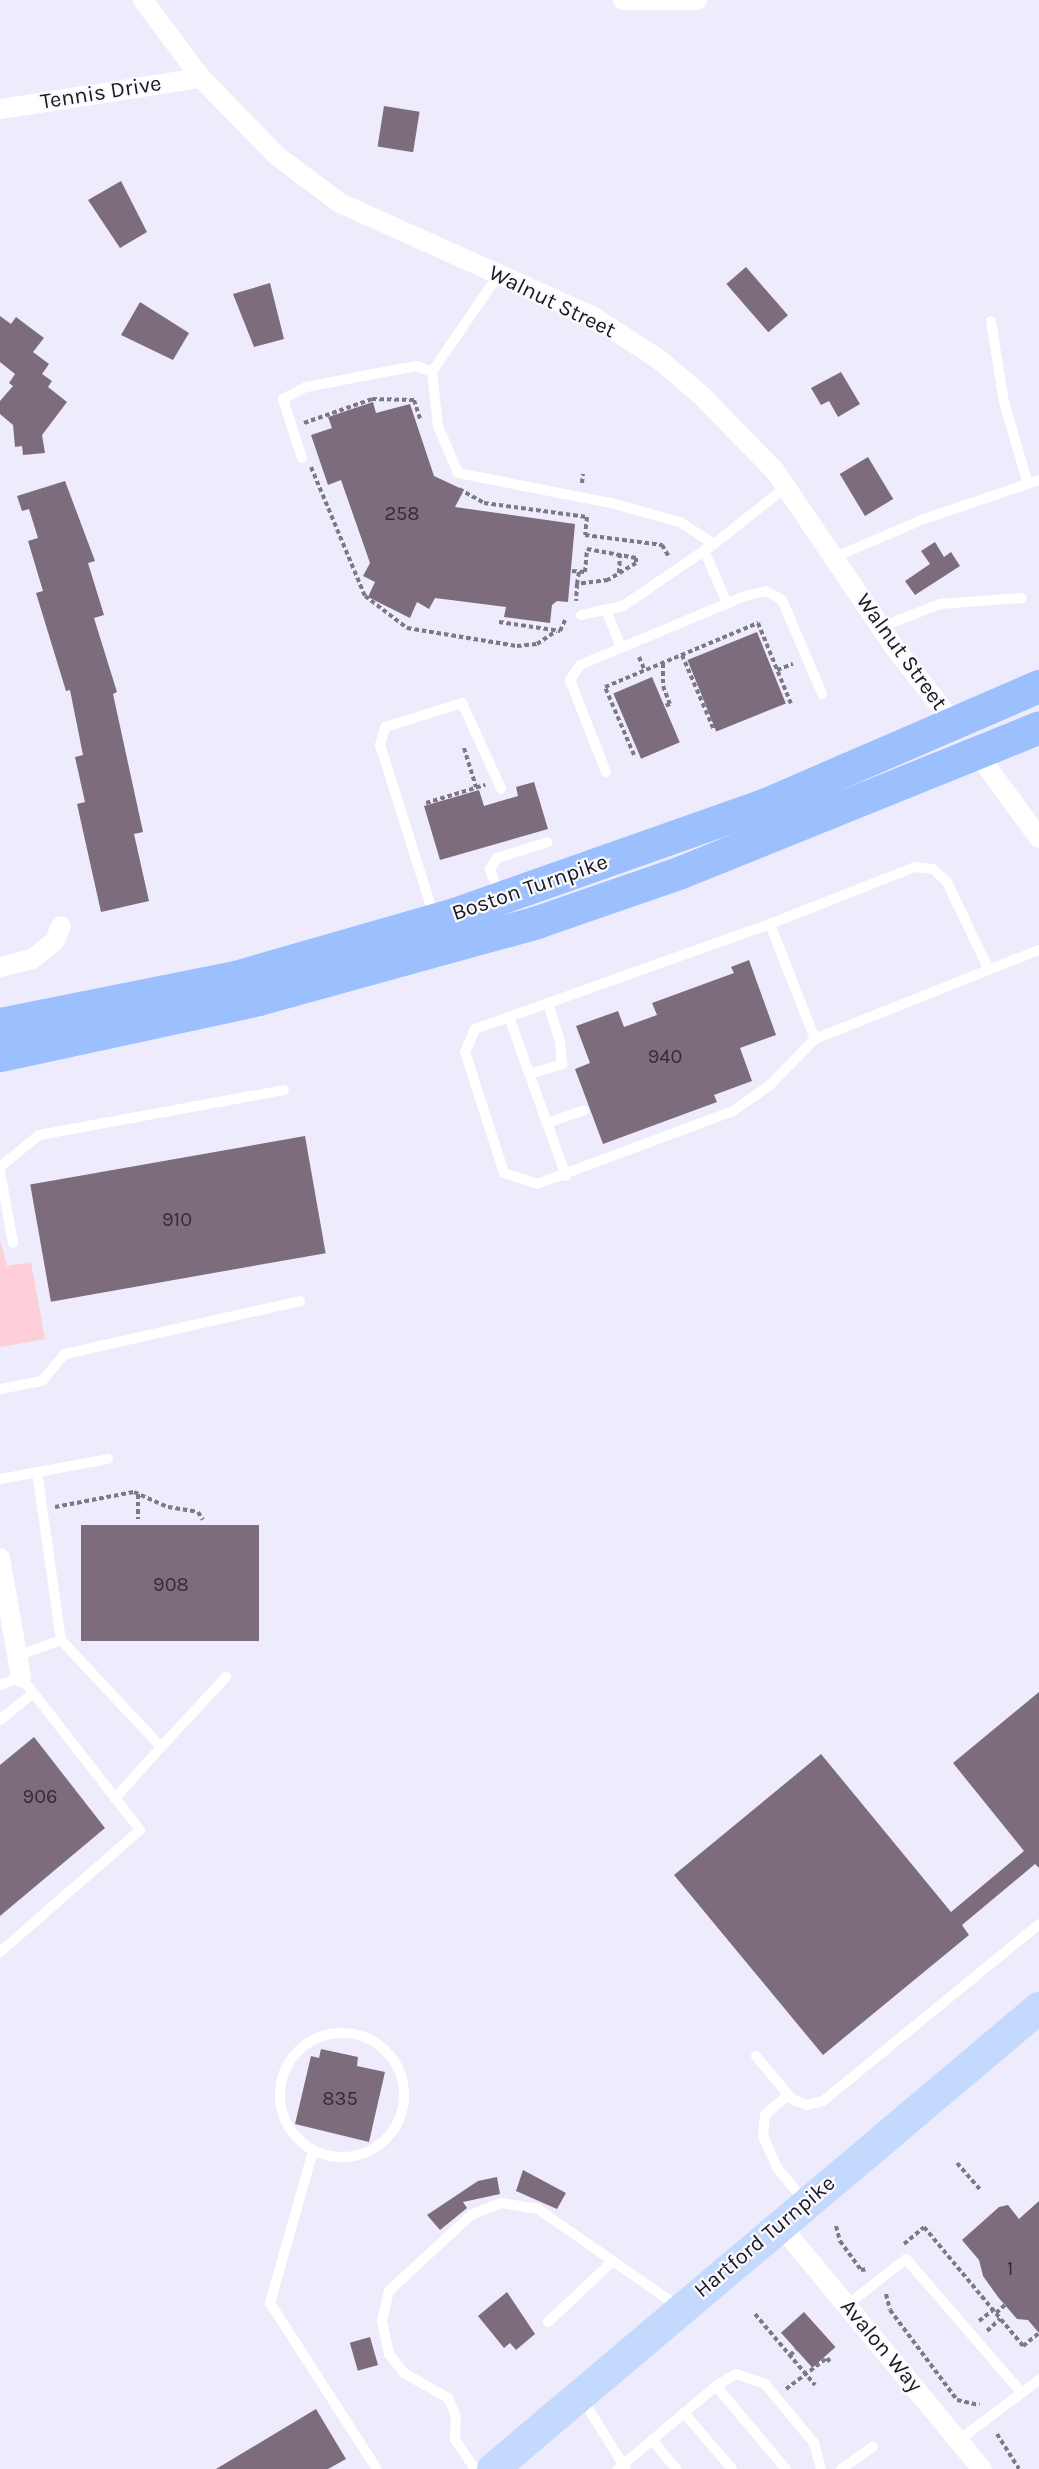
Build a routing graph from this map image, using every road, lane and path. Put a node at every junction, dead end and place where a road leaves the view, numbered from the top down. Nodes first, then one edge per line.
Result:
1 (143, 0) edge
2 (624, 0) edge
3 (697, 0) edge
4 (201, 78) junction
5 (0, 109) edge
6 (499, 274) junction
7 (991, 321) dead end
8 (432, 372) junction
9 (422, 423) dead end
10 (292, 427) junction
11 (302, 458) joint
12 (1034, 482) edge
13 (452, 484) dead end
14 (786, 487) junction
15 (709, 547) junction
16 (620, 553) junction
17 (833, 558) junction
18 (660, 563) dead end
19 (572, 571) dead end
20 (579, 571) junction
21 (619, 573) junction
22 (578, 584) junction
23 (1022, 598) dead end
24 (575, 602) junction
25 (585, 602) dead end
26 (727, 603) junction
27 (606, 610) junction
28 (581, 615) dead end
29 (499, 622) dead end
30 (881, 627) junction
31 (556, 631) junction
32 (621, 647) junction
33 (682, 655) junction
34 (663, 664) junction
35 (1039, 686) edge
36 (822, 694) dead end
37 (790, 704) dead end
38 (665, 706) dead end
39 (953, 722) junction
40 (1039, 727) edge
41 (714, 730) dead end
42 (976, 753) junction
43 (634, 755) dead end
44 (606, 772) dead end
45 (499, 785) joint
46 (426, 802) dead end
47 (1039, 838) edge
48 (548, 842) dead end
49 (501, 898) junction
50 (435, 919) junction
51 (770, 924) junction
52 (61, 926) dead end
53 (1039, 950) edge
54 (0, 967) edge
55 (988, 968) junction
56 (548, 1003) junction
57 (509, 1017) junction
58 (0, 1024) edge
59 (815, 1039) junction
60 (0, 1055) edge
61 (530, 1074) junction
62 (284, 1090) dead end
63 (584, 1110) dead end
64 (547, 1123) junction
65 (0, 1169) edge
66 (566, 1176) junction
67 (13, 1243) dead end
68 (300, 1301) dead end
69 (0, 1389) edge
70 (108, 1459) dead end
71 (37, 1472) junction
72 (0, 1479) edge
73 (138, 1494) junction
74 (42, 1509) junction
75 (138, 1519) dead end
76 (203, 1520) dead end
77 (0, 1558) edge
78 (7, 1632) edge
79 (61, 1640) junction
80 (17, 1656) junction
81 (21, 1677) junction
82 (226, 1677) dead end
83 (0, 1685) edge
84 (31, 1695) junction
85 (0, 1720) edge
86 (161, 1747) junction
87 (115, 1798) junction
88 (1039, 1924) edge
89 (0, 1952) edge
90 (1039, 2008) edge
91 (756, 2056) dead end
92 (788, 2095) junction
93 (313, 2151) junction
94 (957, 2163) dead end
95 (980, 2189) dead end
96 (806, 2203) junction
97 (780, 2225) junction
98 (612, 2262) junction
99 (890, 2288) dead end
100 (847, 2305) junction
101 (1005, 2305) dead end
102 (679, 2307) junction
103 (755, 2314) dead end
104 (1000, 2319) dead end
105 (548, 2322) dead end
106 (978, 2322) dead end
107 (986, 2331) dead end
108 (796, 2350) dead end
109 (790, 2355) junction
110 (831, 2362) dead end
111 (1039, 2380) edge
112 (815, 2385) dead end
113 (716, 2386) junction
114 (1022, 2393) junction
115 (579, 2394) junction
116 (776, 2397) junction
117 (986, 2402) dead end
118 (684, 2413) junction
119 (997, 2434) dead end
120 (652, 2440) junction
121 (959, 2440) junction
122 (873, 2447) dead end
123 (622, 2468) edge
124 (377, 2469) edge
125 (475, 2469) edge
126 (493, 2469) edge
127 (676, 2469) edge
128 (732, 2469) edge
129 (786, 2469) edge
130 (821, 2469) edge
131 (841, 2469) edge
132 (982, 2469) edge
133 (1019, 2469) edge

1 - 4 street, Walnut Street
2 - 3 street
4 - 5 street, Tennis Drive
4 - 6 street, Walnut Street
6 - 8 lane
6 - 14 street, Walnut Street
7 - 12 lane
8 - 10 lane
8 - 15 lane
9 - 10 path
10 - 11 lane
11 - 31 path
12 - 17 lane
13 - 18 path
14 - 15 lane
14 - 17 street, Walnut Street
15 - 26 lane
15 - 27 lane
16 - 20 path
16 - 21 path
16 - 21 path
17 - 30 street, Walnut Street
19 - 20 path
20 - 22 path
21 - 22 path
22 - 24 path
23 - 30 lane
24 - 25 path
24 - 31 path
26 - 32 lane
26 - 36 lane
27 - 28 lane
27 - 32 lane
29 - 31 path
30 - 39 street, Walnut Street
32 - 44 lane
33 - 34 path
33 - 37 path
33 - 41 path
34 - 38 path
34 - 43 path
35 - 39 highway, Boston Turnpike
39 - 49 highway, Boston Turnpike
40 - 42 highway, Boston Turnpike
42 - 47 street
42 - 60 highway, Boston Turnpike
45 - 46 path
45 - 50 lane
48 - 49 lane
49 - 50 highway, Boston Turnpike
50 - 58 highway, Boston Turnpike
51 - 55 lane
51 - 56 lane
51 - 59 lane
52 - 54 street
53 - 55 lane
55 - 59 lane
56 - 57 lane
56 - 61 lane
57 - 61 lane
57 - 66 lane
59 - 66 lane
61 - 64 lane
62 - 65 lane
63 - 64 lane
64 - 66 lane
65 - 67 lane
68 - 69 lane
70 - 71 lane
71 - 72 lane
71 - 74 lane
73 - 74 path
73 - 75 path
73 - 76 path
74 - 79 lane
77 - 78 street
78 - 80 street
79 - 80 lane
79 - 86 lane
80 - 81 street
81 - 83 lane
81 - 84 lane
82 - 86 lane
84 - 85 lane
84 - 87 lane
86 - 87 lane
87 - 89 lane
88 - 92 lane
90 - 96 main road, Hartford Turnpike
91 - 92 lane
92 - 96 lane
93 - 93 lane
93 - 124 lane
94 - 95 path
96 - 97 main road, Hartford Turnpike
97 - 100 street, Avalon Way
97 - 102 main road, Hartford Turnpike
98 - 102 lane
98 - 105 lane
98 - 125 lane
99 - 117 path
100 - 114 lane
100 - 121 street, Avalon Way
101 - 106 path
102 - 115 main road, Hartford Turnpike
103 - 109 path
104 - 107 path
108 - 109 path
109 - 112 path
110 - 116 path
111 - 114 lane
113 - 116 lane
113 - 118 lane
113 - 129 lane
114 - 121 lane
115 - 123 lane
115 - 126 main road, Hartford Turnpike
116 - 130 lane
118 - 120 lane
118 - 128 lane
119 - 133 path
120 - 123 lane
120 - 127 lane
121 - 132 street, Avalon Way
122 - 131 lane

